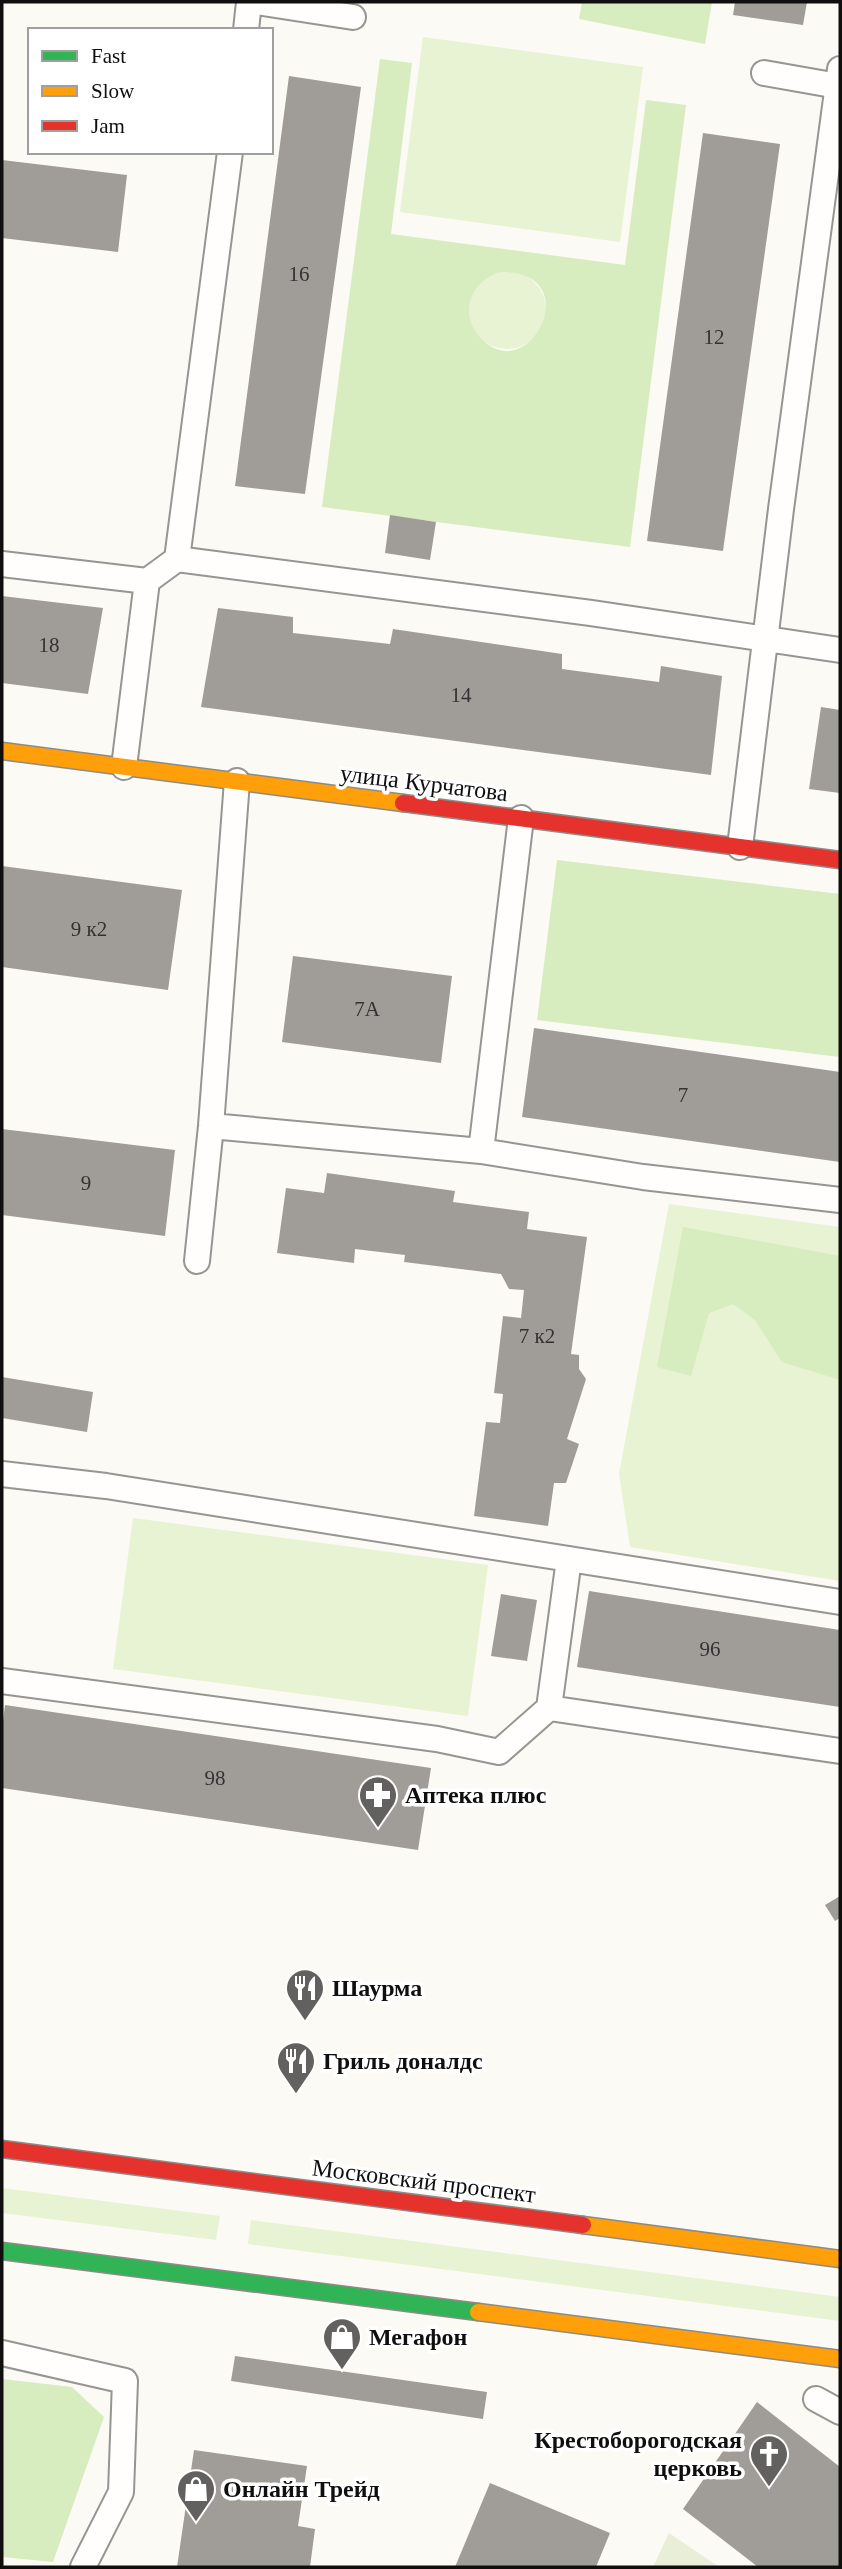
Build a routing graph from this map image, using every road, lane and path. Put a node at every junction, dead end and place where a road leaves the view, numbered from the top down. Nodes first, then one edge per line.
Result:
1 (249, 2) edge
2 (256, 2) edge
3 (353, 17) dead end
4 (246, 28) edge
5 (764, 73) dead end
6 (839, 78) edge
7 (230, 154) edge
8 (177, 559) junction
9 (2, 564) edge
10 (147, 581) junction
11 (766, 639) junction
12 (840, 650) edge
13 (2, 751) edge
14 (124, 766) junction
15 (237, 781) junction
16 (522, 818) junction
17 (740, 847) junction
18 (840, 860) edge
19 (211, 1126) junction
20 (481, 1151) junction
21 (840, 1200) edge
22 (197, 1261) dead end
23 (2, 1474) edge
24 (569, 1559) junction
25 (840, 1602) edge
26 (2, 1681) edge
27 (549, 1708) junction
28 (840, 1751) edge
29 (2, 2149) edge
30 (2, 2250) edge
31 (840, 2259) edge
32 (2, 2353) edge
33 (840, 2360) edge
34 (816, 2399) dead end
35 (840, 2412) edge
36 (83, 2567) edge

1 - 4 lane
2 - 3 lane
5 - 6 lane
6 - 11 lane
7 - 8 lane
8 - 10 lane
8 - 11 lane
9 - 10 lane
10 - 14 lane
11 - 12 lane
11 - 17 lane
13 - 14 main road, улица Курчатова
14 - 15 main road, улица Курчатова
15 - 16 main road, улица Курчатова
15 - 19 lane
16 - 17 main road, улица Курчатова
16 - 20 lane
17 - 18 main road, улица Курчатова
19 - 20 lane
19 - 22 lane
20 - 21 lane
23 - 24 lane
24 - 25 lane
24 - 27 lane
26 - 27 lane
27 - 28 lane
29 - 31 main road, Московский проспект
30 - 33 main road
32 - 36 lane
34 - 35 lane

